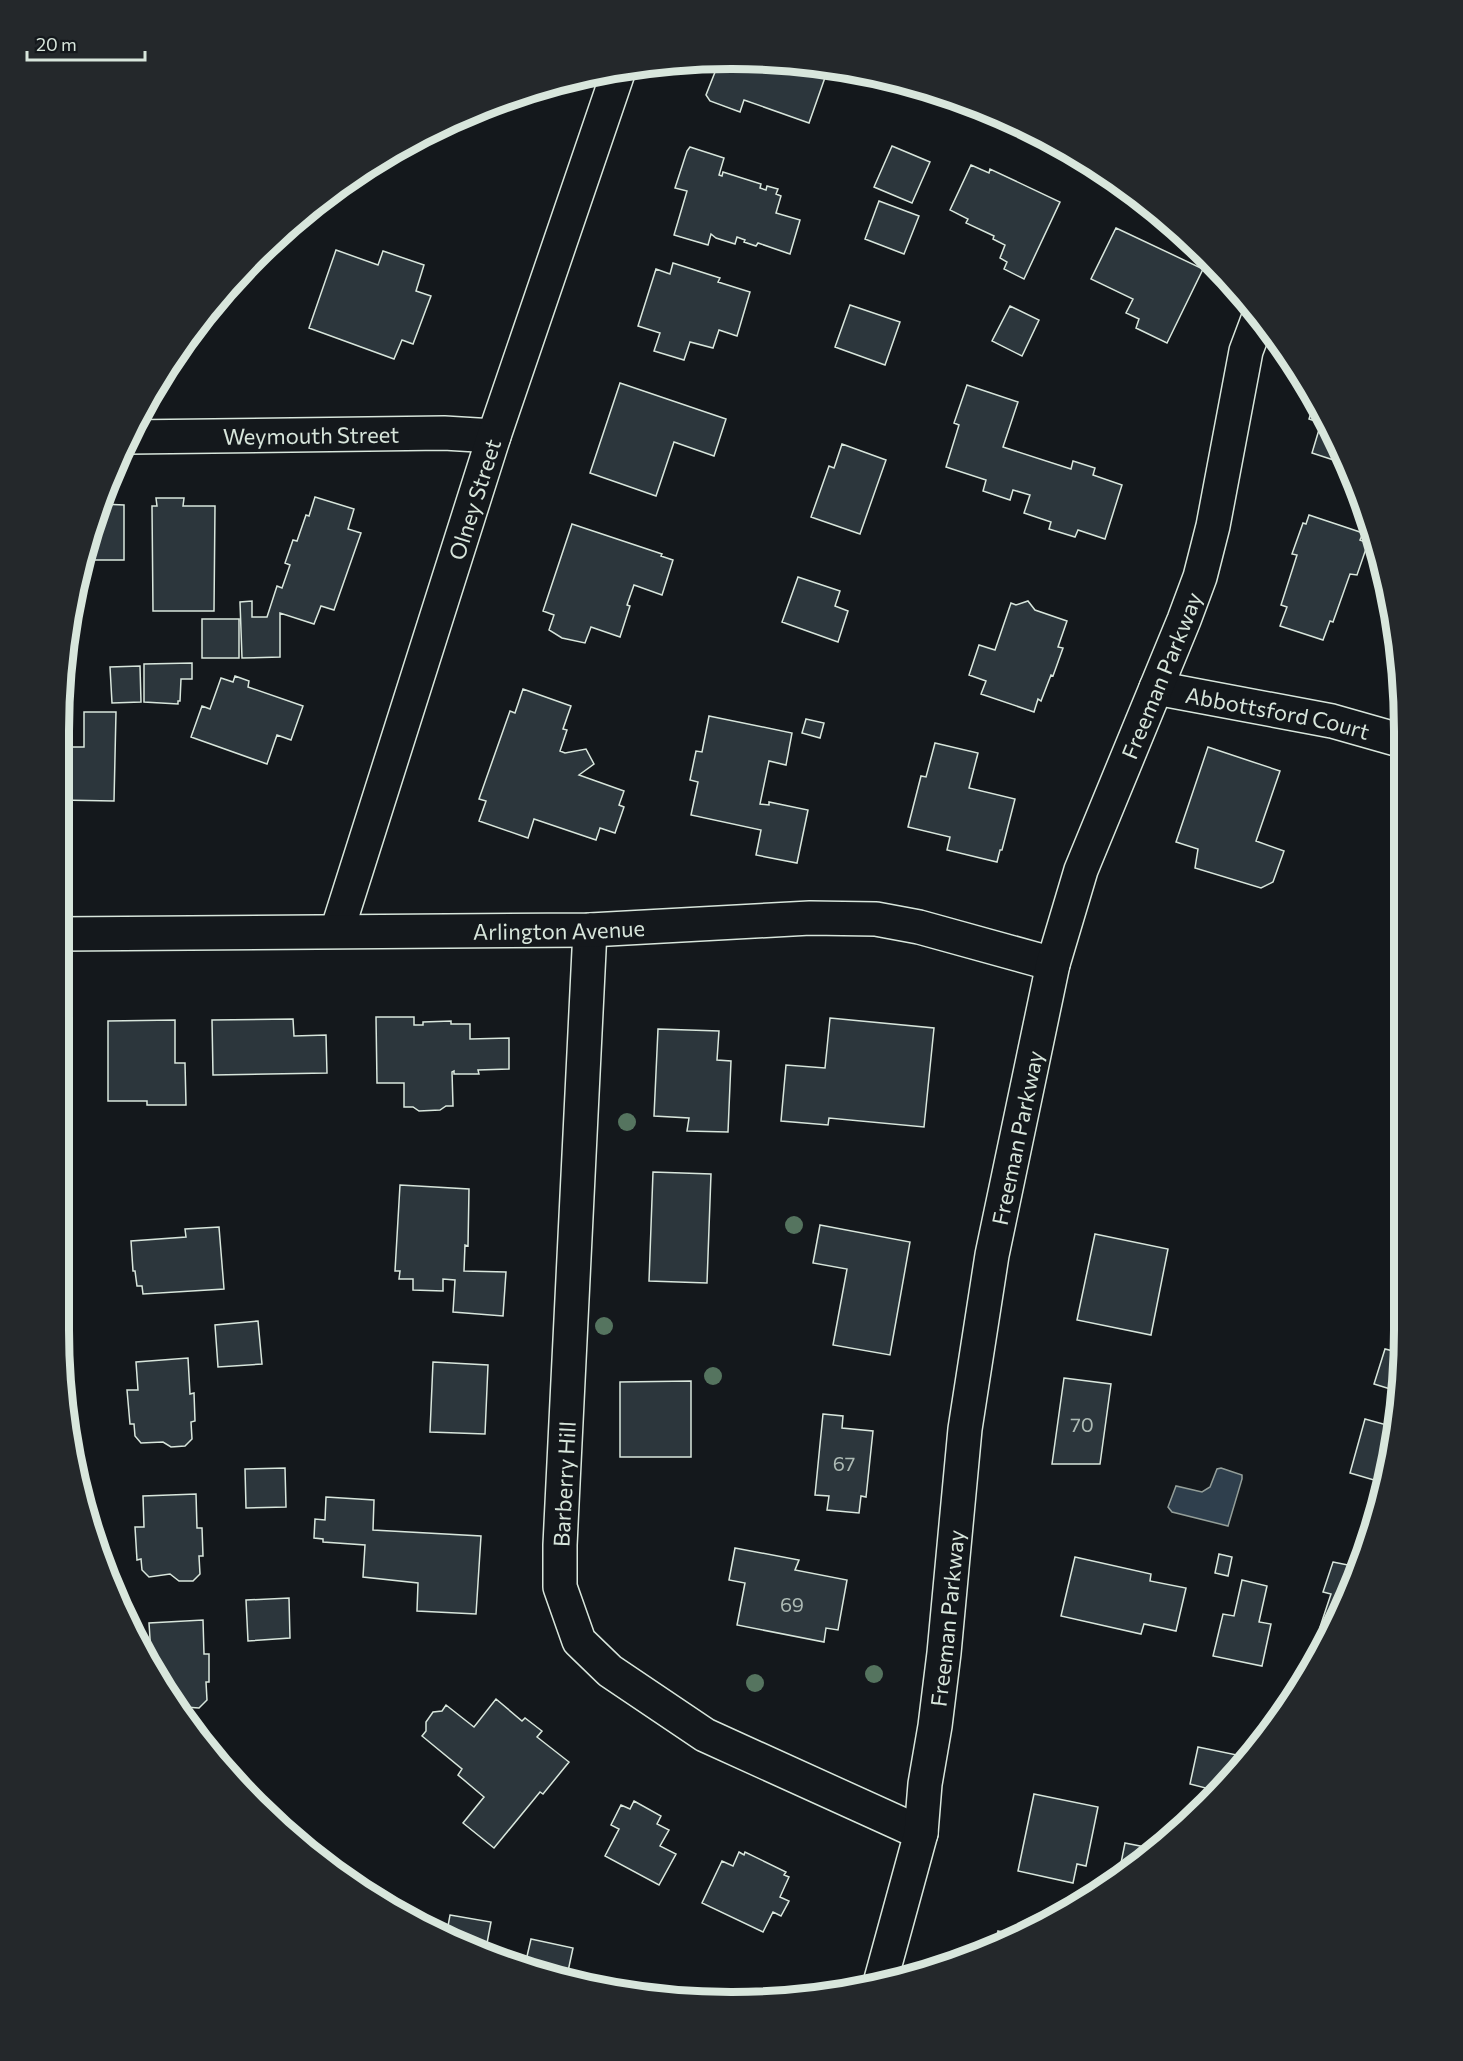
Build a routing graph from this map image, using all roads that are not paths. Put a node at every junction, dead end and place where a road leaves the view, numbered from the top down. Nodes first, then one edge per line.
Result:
1 (616, 80) edge
2 (1255, 326) edge
3 (494, 435) junction
4 (138, 437) edge
5 (1156, 688) junction
6 (1394, 739) edge
7 (590, 930) junction
8 (337, 931) junction
9 (69, 934) edge
10 (1053, 963) junction
11 (921, 1833) junction
12 (882, 1974) edge

1 - 3 street, Olney Street
2 - 5 street, Freeman Parkway
3 - 4 street, Weymouth Street
3 - 8 street, Olney Street
5 - 6 street, Abbottsford Court
5 - 10 street, Freeman Parkway
7 - 8 street, Arlington Avenue
7 - 10 street, Arlington Avenue
7 - 11 street, Barberry Hill
8 - 9 street, Arlington Avenue
10 - 11 street, Freeman Parkway
11 - 12 street, Freeman Parkway

